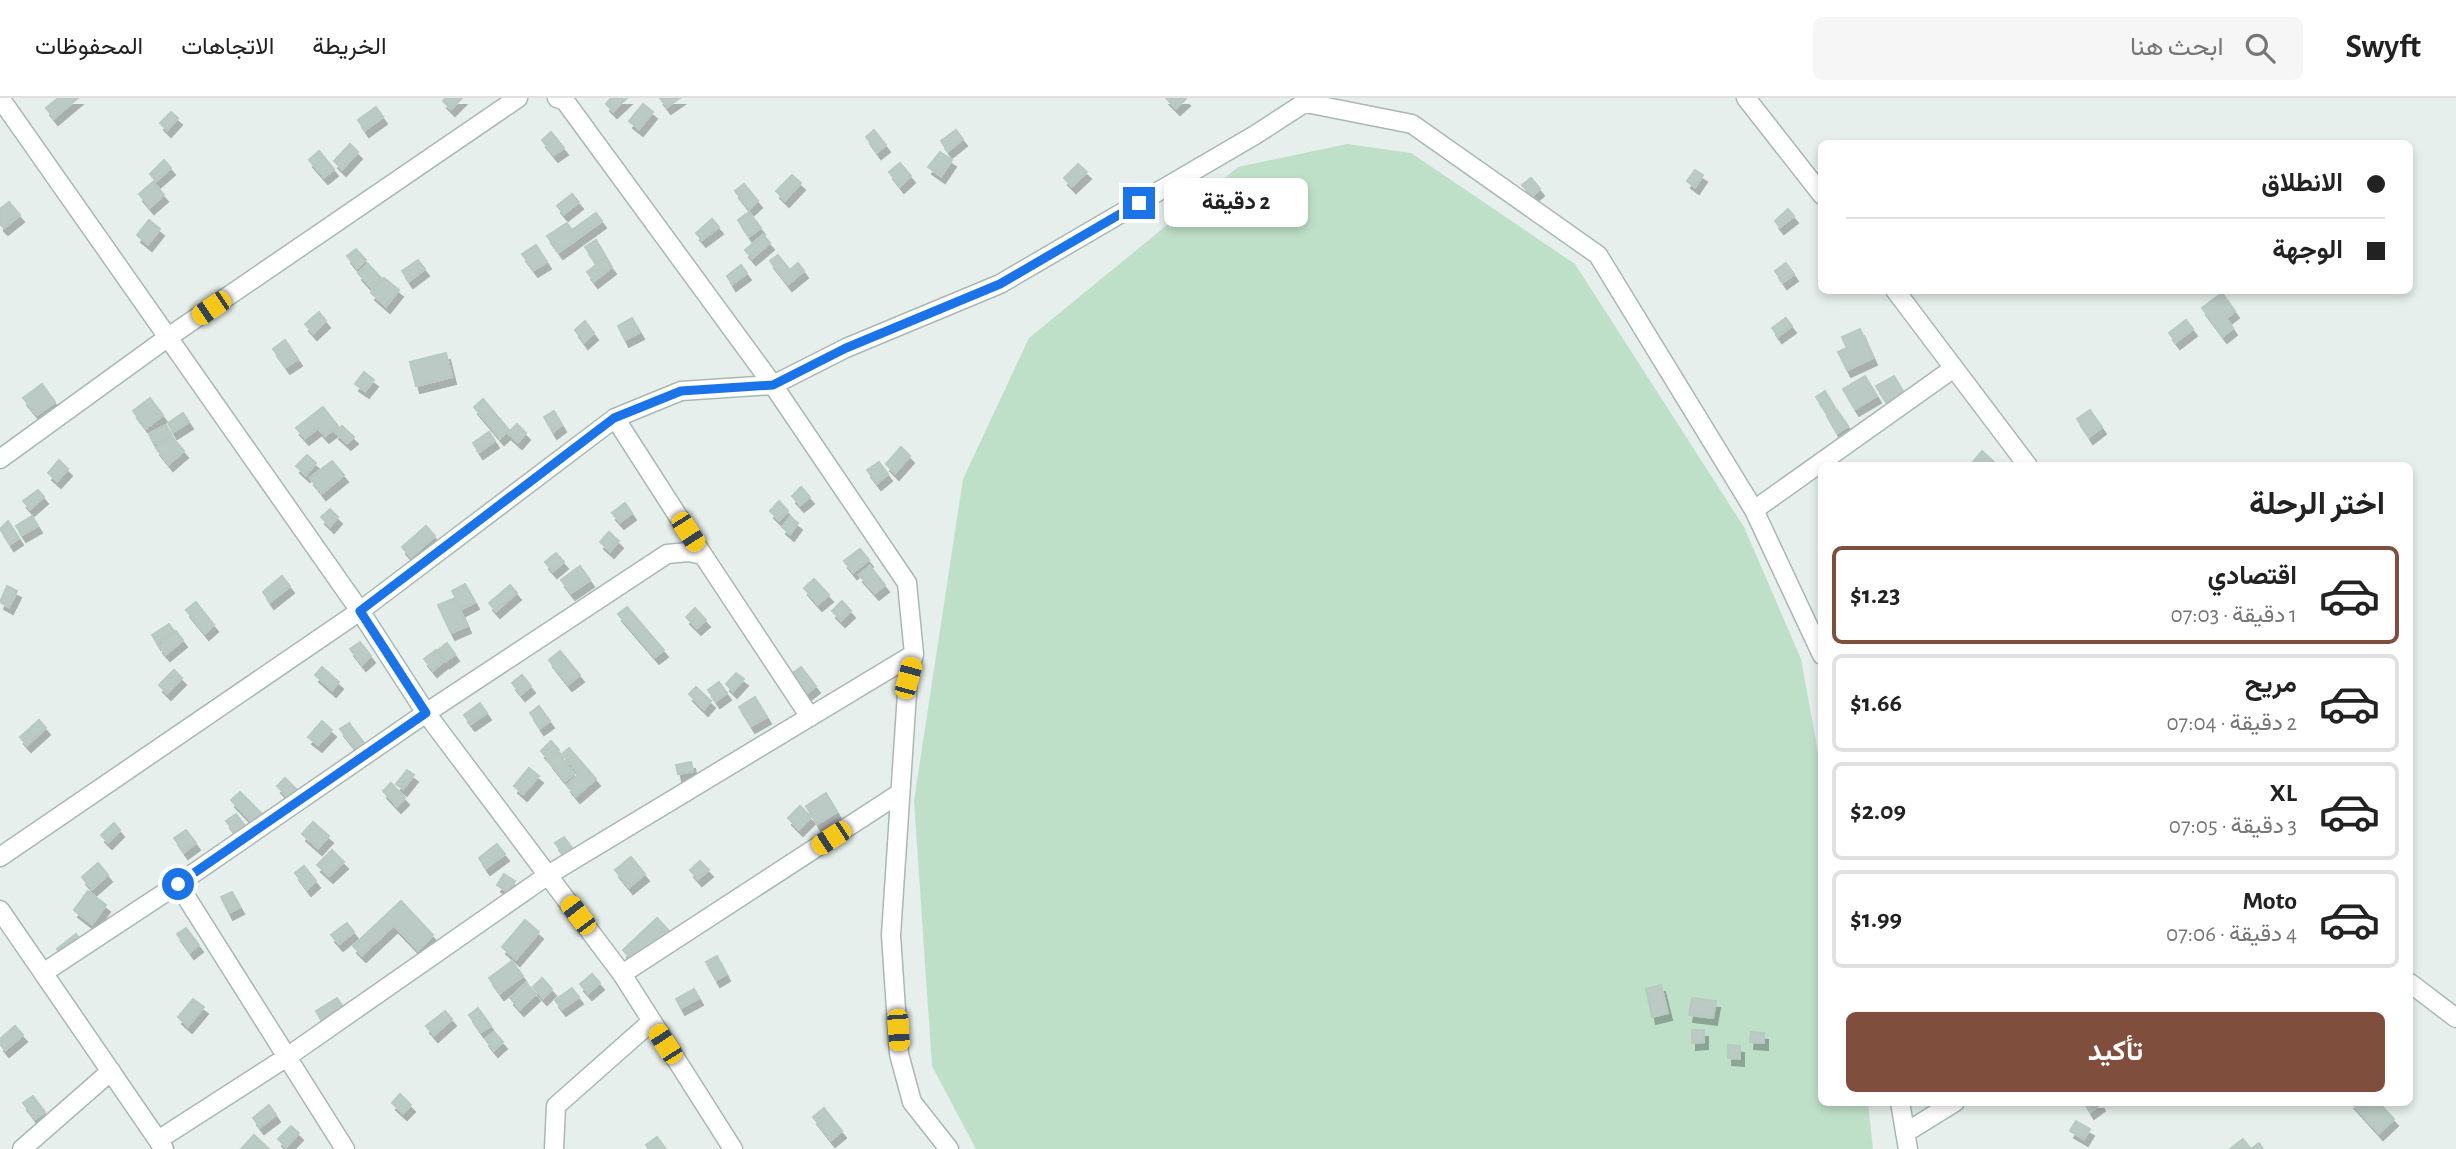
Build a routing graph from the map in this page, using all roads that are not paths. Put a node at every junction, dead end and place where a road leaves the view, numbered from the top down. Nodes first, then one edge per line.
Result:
1 (0, 98) edge
2 (518, 98) edge
3 (557, 98) edge
4 (1746, 98) edge
5 (1309, 101) edge
6 (1818, 190) edge
7 (1898, 294) edge
8 (167, 338) junction
9 (1954, 368) junction
10 (773, 385) junction
11 (614, 418) junction
12 (0, 459) edge
13 (1822, 462) edge
14 (2025, 462) edge
15 (1818, 465) edge
16 (1754, 510) junction
17 (703, 555) junction
18 (360, 611) junction
19 (1818, 646) edge
20 (914, 654) junction
21 (426, 713) junction
22 (810, 717) junction
23 (900, 793) junction
24 (0, 857) edge
25 (548, 875) junction
26 (178, 884) junction
27 (0, 911) edge
28 (43, 973) junction
29 (622, 974) junction
30 (2413, 985) edge
31 (2456, 1018) edge
32 (651, 1023) junction
33 (287, 1057) junction
34 (111, 1071) junction
35 (1901, 1106) edge
36 (1950, 1106) edge
37 (1906, 1141) edge
38 (161, 1144) edge
39 (22, 1149) edge
40 (345, 1149) edge
41 (554, 1149) edge
42 (733, 1149) edge
43 (949, 1149) edge

1 - 8 street
2 - 8 street
3 - 10 street
4 - 6 street
5 - 10 street
5 - 16 street
7 - 9 street
8 - 12 street
8 - 18 street
9 - 13 street
9 - 14 street
10 - 11 street
10 - 20 street
11 - 17 street
11 - 18 street
15 - 16 street
16 - 19 street
17 - 21 street
17 - 22 street
18 - 21 street
18 - 24 street
20 - 22 street
20 - 23 street
21 - 25 street
21 - 26 street
22 - 25 street
23 - 29 street
23 - 43 street
25 - 29 street
25 - 33 street
26 - 28 street
26 - 33 street
27 - 28 street
28 - 34 street
29 - 32 street
30 - 31 street
32 - 41 street
32 - 42 street
33 - 38 street
33 - 40 street
34 - 38 street
34 - 39 street
35 - 37 street
36 - 37 street

